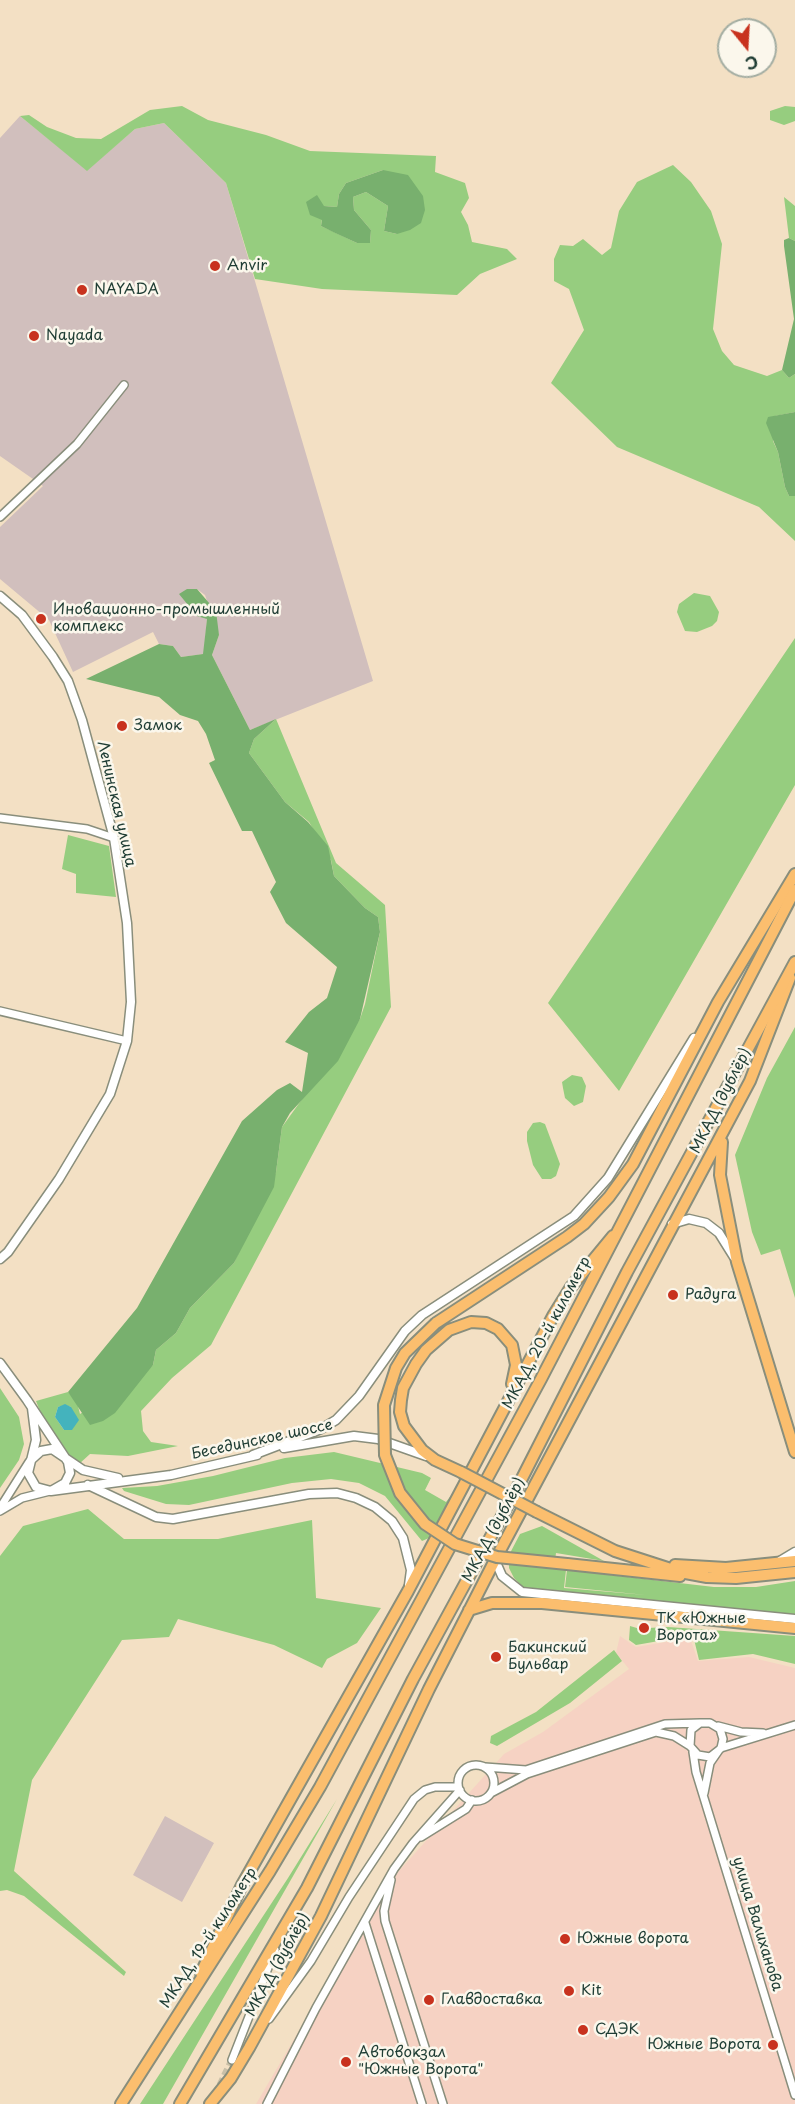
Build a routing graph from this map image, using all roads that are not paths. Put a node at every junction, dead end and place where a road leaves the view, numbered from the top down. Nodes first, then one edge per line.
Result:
1 (124, 385) dead end
2 (0, 517) edge
3 (0, 596) edge
4 (0, 818) edge
5 (114, 838) junction
6 (795, 874) edge
7 (795, 890) edge
8 (795, 963) edge
9 (717, 1002) junction
10 (0, 1011) edge
11 (127, 1041) junction
12 (723, 1134) junction
13 (672, 1224) junction
14 (617, 1232) junction
15 (0, 1259) edge
16 (737, 1262) junction
17 (0, 1363) edge
18 (508, 1399) junction
19 (32, 1408) junction
20 (795, 1452) edge
21 (253, 1455) junction
22 (66, 1458) junction
23 (435, 1460) junction
24 (29, 1462) junction
25 (140, 1479) junction
26 (88, 1485) junction
27 (51, 1491) junction
28 (0, 1509) edge
29 (795, 1552) edge
30 (495, 1560) junction
31 (795, 1561) edge
32 (651, 1562) junction
33 (771, 1565) junction
34 (795, 1572) edge
35 (707, 1577) junction
36 (408, 1591) junction
37 (469, 1610) junction
38 (795, 1619) edge
39 (795, 1628) edge
40 (700, 1723) junction
41 (716, 1725) junction
42 (795, 1725) edge
43 (768, 1734) junction
44 (692, 1749) junction
45 (720, 1749) junction
46 (485, 1767) junction
47 (320, 1787) joint
48 (459, 1789) junction
49 (491, 1793) junction
50 (704, 1796) junction
51 (472, 1800) junction
52 (412, 1843) junction
53 (394, 1869) junction
54 (365, 1923) junction
55 (282, 1929) junction
56 (189, 1998) junction
57 (249, 2048) junction
58 (232, 2060) tunnel mouth
59 (795, 2095) edge
60 (121, 2104) edge
61 (180, 2104) edge
62 (210, 2104) edge
63 (267, 2104) edge
64 (422, 2104) edge
65 (443, 2104) edge

1 - 2 street
3 - 5 street, Ленинская улица
4 - 5 street
5 - 11 street, Ленинская улица
6 - 9 main road
7 - 14 main road, МКАД, 20-й километр
8 - 12 main road, МКАД (дублёр)
8 - 55 main road
9 - 21 street
9 - 35 main road, bridge
10 - 11 street
11 - 15 street, Ленинская улица
12 - 13 main road, МКАД (дублёр)
12 - 16 main road
13 - 16 street
13 - 30 main road, МКАД (дублёр)
14 - 18 main road
14 - 47 main road, МКАД, 20-й километр
16 - 20 main road
17 - 19 street
18 - 23 main road
18 - 36 main road
19 - 22 street
19 - 24 street
21 - 23 street, Бесединское шоссе
21 - 25 street, Бесединское шоссе
22 - 24 street
22 - 25 street, Бесединское шоссе
22 - 27 street
23 - 32 main road, Бесединское шоссе, bridge
24 - 27 street
24 - 28 street
25 - 26 street, Бесединское шоссе
26 - 27 street, Бесединское шоссе
26 - 36 street
27 - 28 street
29 - 33 street
30 - 37 main road, МКАД (дублёр)
30 - 38 street
31 - 33 main road, Бесединское шоссе
32 - 33 main road, Бесединское шоссе
32 - 35 main road, Бесединское шоссе
34 - 35 main road, Бесединское шоссе
36 - 56 main road
37 - 39 main road
37 - 57 main road, МКАД (дублёр)
40 - 41 street
40 - 44 street
40 - 46 street
41 - 43 street
41 - 45 street
42 - 43 street
43 - 45 street
44 - 45 street
44 - 49 street
44 - 50 street, улица Валиханова
45 - 50 street, улица Валиханова
46 - 48 street
46 - 49 street
47 - 56 main road, МКАД, 19-й километр
48 - 51 street
48 - 52 street
48 - 57 street
49 - 51 street
50 - 59 street, улица Валиханова
51 - 52 street
52 - 53 street
53 - 54 street
53 - 65 street
54 - 63 street
54 - 64 street
55 - 58 street
55 - 61 main road
56 - 60 main road, МКАД, 19-й километр
57 - 62 main road, МКАД (дублёр)

